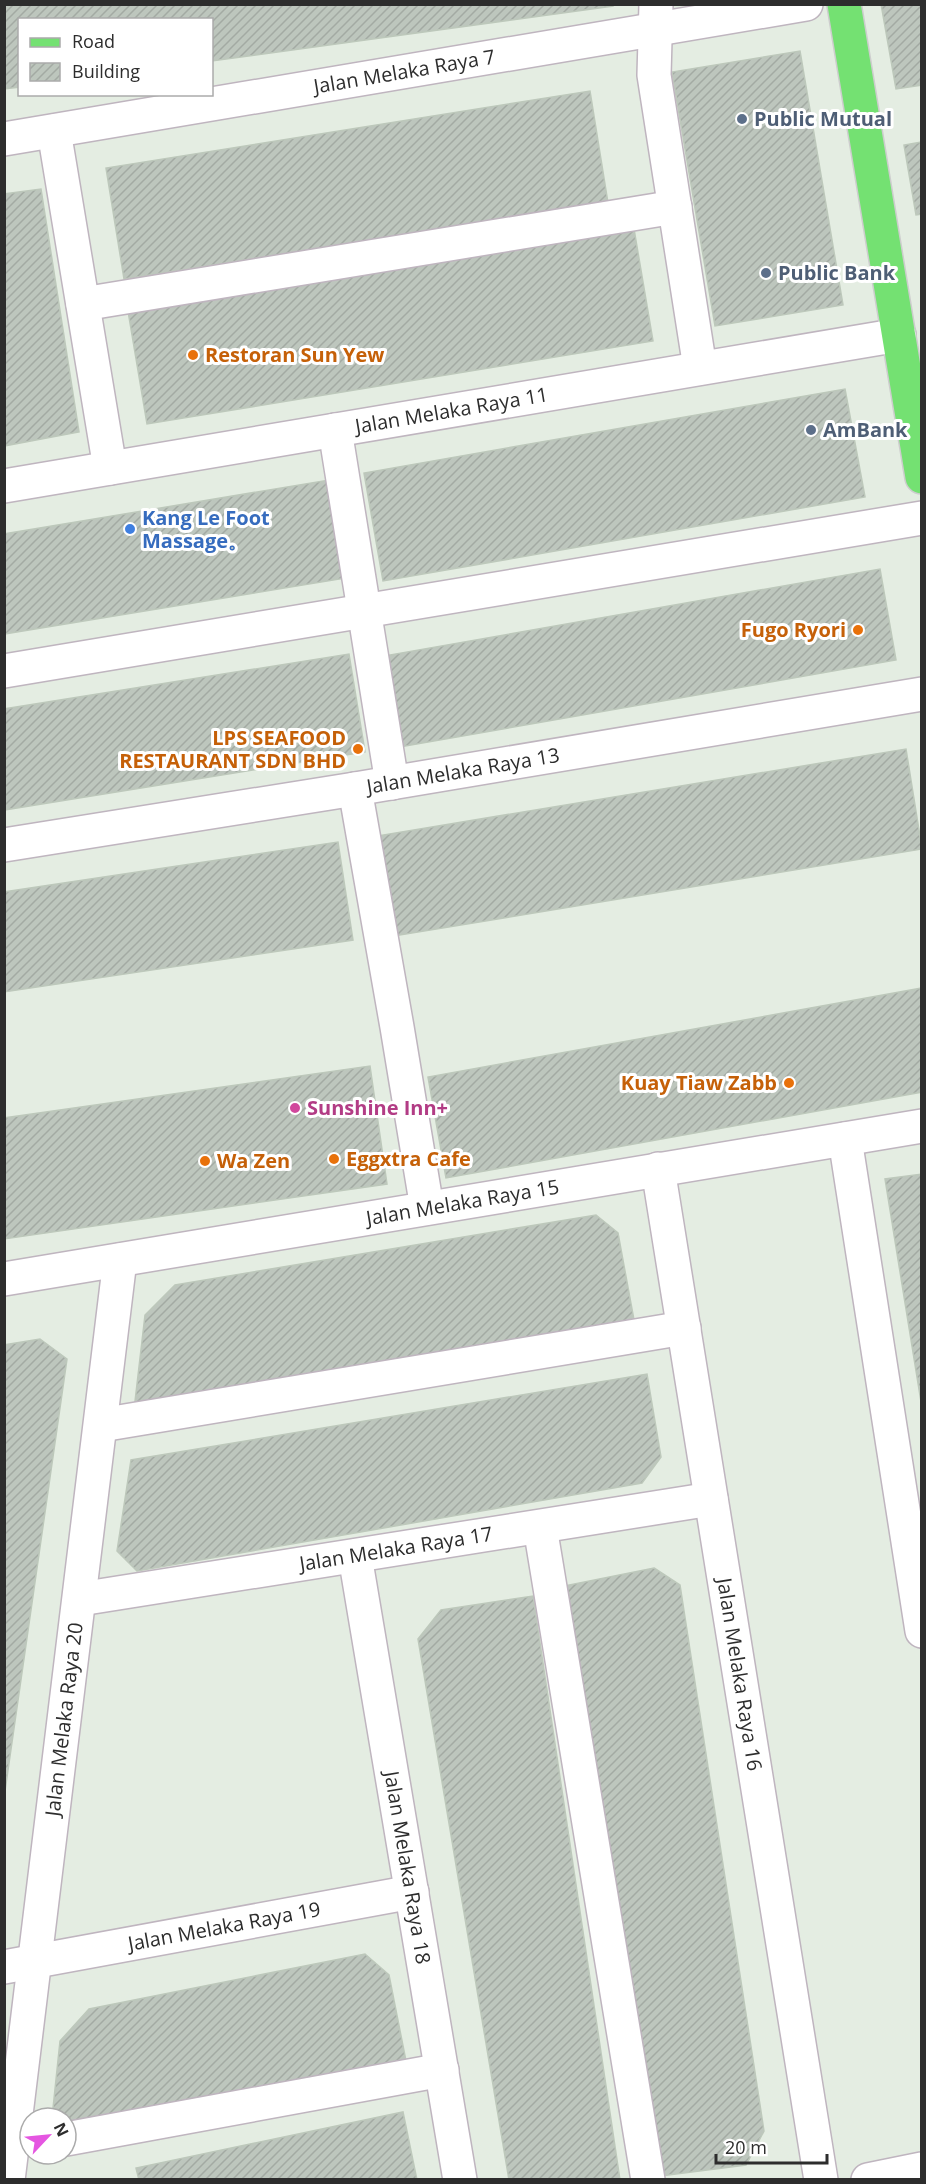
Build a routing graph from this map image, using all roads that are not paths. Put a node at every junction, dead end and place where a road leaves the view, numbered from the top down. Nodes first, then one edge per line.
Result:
1 (806, 4) edge
2 (844, 4) edge
3 (656, 17) edge
4 (54, 131) junction
5 (4, 139) edge
6 (675, 207) junction
7 (83, 304) junction
8 (899, 335) junction
9 (700, 368) junction
10 (917, 423) edge
11 (335, 430) junction
12 (110, 468) junction
13 (921, 477) edge
14 (4, 486) edge
15 (921, 518) edge
16 (365, 612) junction
17 (4, 671) edge
18 (921, 694) edge
19 (392, 783) junction
20 (355, 789) junction
21 (4, 845) edge
22 (921, 1126) edge
23 (845, 1139) junction
24 (658, 1169) junction
25 (427, 1208) junction
26 (120, 1260) junction
27 (4, 1279) edge
28 (684, 1328) junction
29 (101, 1425) junction
30 (711, 1499) junction
31 (540, 1527) junction
32 (355, 1556) junction
33 (80, 1599) junction
34 (921, 1631) edge
35 (412, 1892) junction
36 (36, 1961) junction
37 (4, 1967) edge
38 (442, 2070) junction
39 (78, 2137) edge
40 (17, 2158) edge
41 (921, 2169) edge
42 (460, 2180) edge
43 (648, 2180) edge
44 (821, 2180) edge
45 (868, 2180) edge

1 - 3 street, Jalan Melaka Raya 7
2 - 8 main road
3 - 4 street, Jalan Melaka Raya 7
3 - 6 street
4 - 5 street, Jalan Melaka Raya 7
4 - 7 street
6 - 7 street
6 - 9 street
7 - 12 street
8 - 9 street, Jalan Melaka Raya 11
8 - 10 main road
9 - 11 street, Jalan Melaka Raya 11
10 - 13 main road
11 - 12 street, Jalan Melaka Raya 11
11 - 16 street
12 - 14 street, Jalan Melaka Raya 11
15 - 16 street
16 - 17 street
16 - 19 street
18 - 19 street, Jalan Melaka Raya 13
19 - 20 street, Jalan Melaka Raya 13
20 - 21 street, Jalan Melaka Raya 13
20 - 25 street
22 - 23 street, Jalan Melaka Raya 15
23 - 24 street, Jalan Melaka Raya 15
23 - 34 street
24 - 25 street, Jalan Melaka Raya 15
24 - 28 street, Jalan Melaka Raya 16
25 - 26 street, Jalan Melaka Raya 15
26 - 27 street, Jalan Melaka Raya 15
26 - 29 street, Jalan Melaka Raya 20
28 - 29 street
28 - 30 street, Jalan Melaka Raya 16
29 - 33 street, Jalan Melaka Raya 20
30 - 31 street, Jalan Melaka Raya 17
30 - 44 street, Jalan Melaka Raya 16
31 - 32 street, Jalan Melaka Raya 17
31 - 43 street
32 - 33 street, Jalan Melaka Raya 17
32 - 35 street, Jalan Melaka Raya 18
33 - 36 street, Jalan Melaka Raya 20
35 - 36 street, Jalan Melaka Raya 19
35 - 38 street, Jalan Melaka Raya 18
36 - 37 street, Jalan Melaka Raya 19
36 - 40 street, Jalan Melaka Raya 20
38 - 39 street
38 - 42 street, Jalan Melaka Raya 18
41 - 45 street

